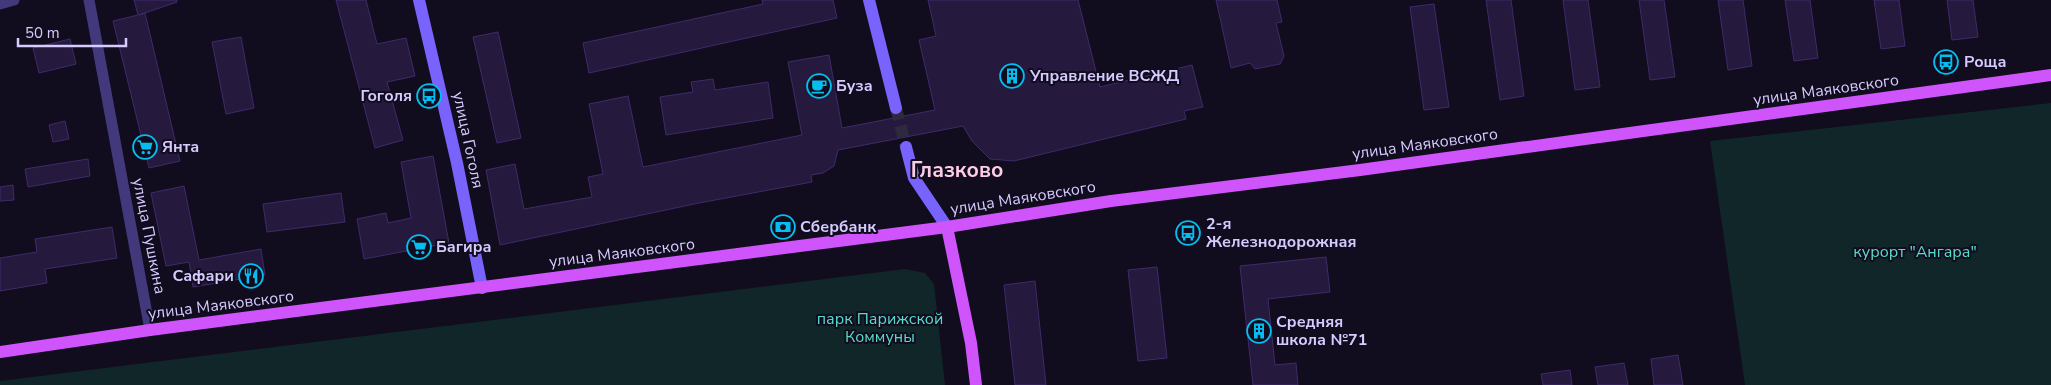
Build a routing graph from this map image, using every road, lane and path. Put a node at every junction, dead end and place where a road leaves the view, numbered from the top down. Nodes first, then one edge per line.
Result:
1 (14, 0) edge
2 (89, 0) edge
3 (419, 0) edge
4 (869, 0) edge
5 (0, 4) edge
6 (2051, 76) edge
7 (896, 108) tunnel mouth
8 (906, 146) tunnel mouth
9 (947, 227) junction
10 (482, 288) junction
11 (150, 330) junction
12 (0, 352) edge
13 (976, 385) edge

1 - 5 street
2 - 11 street, улица Пушкина
3 - 10 main road, улица Гоголя
4 - 7 main road
6 - 9 main road, улица Маяковского
8 - 9 main road
9 - 10 main road, улица Маяковского
9 - 13 main road
10 - 11 main road, улица Маяковского
11 - 12 main road, улица Маяковского

